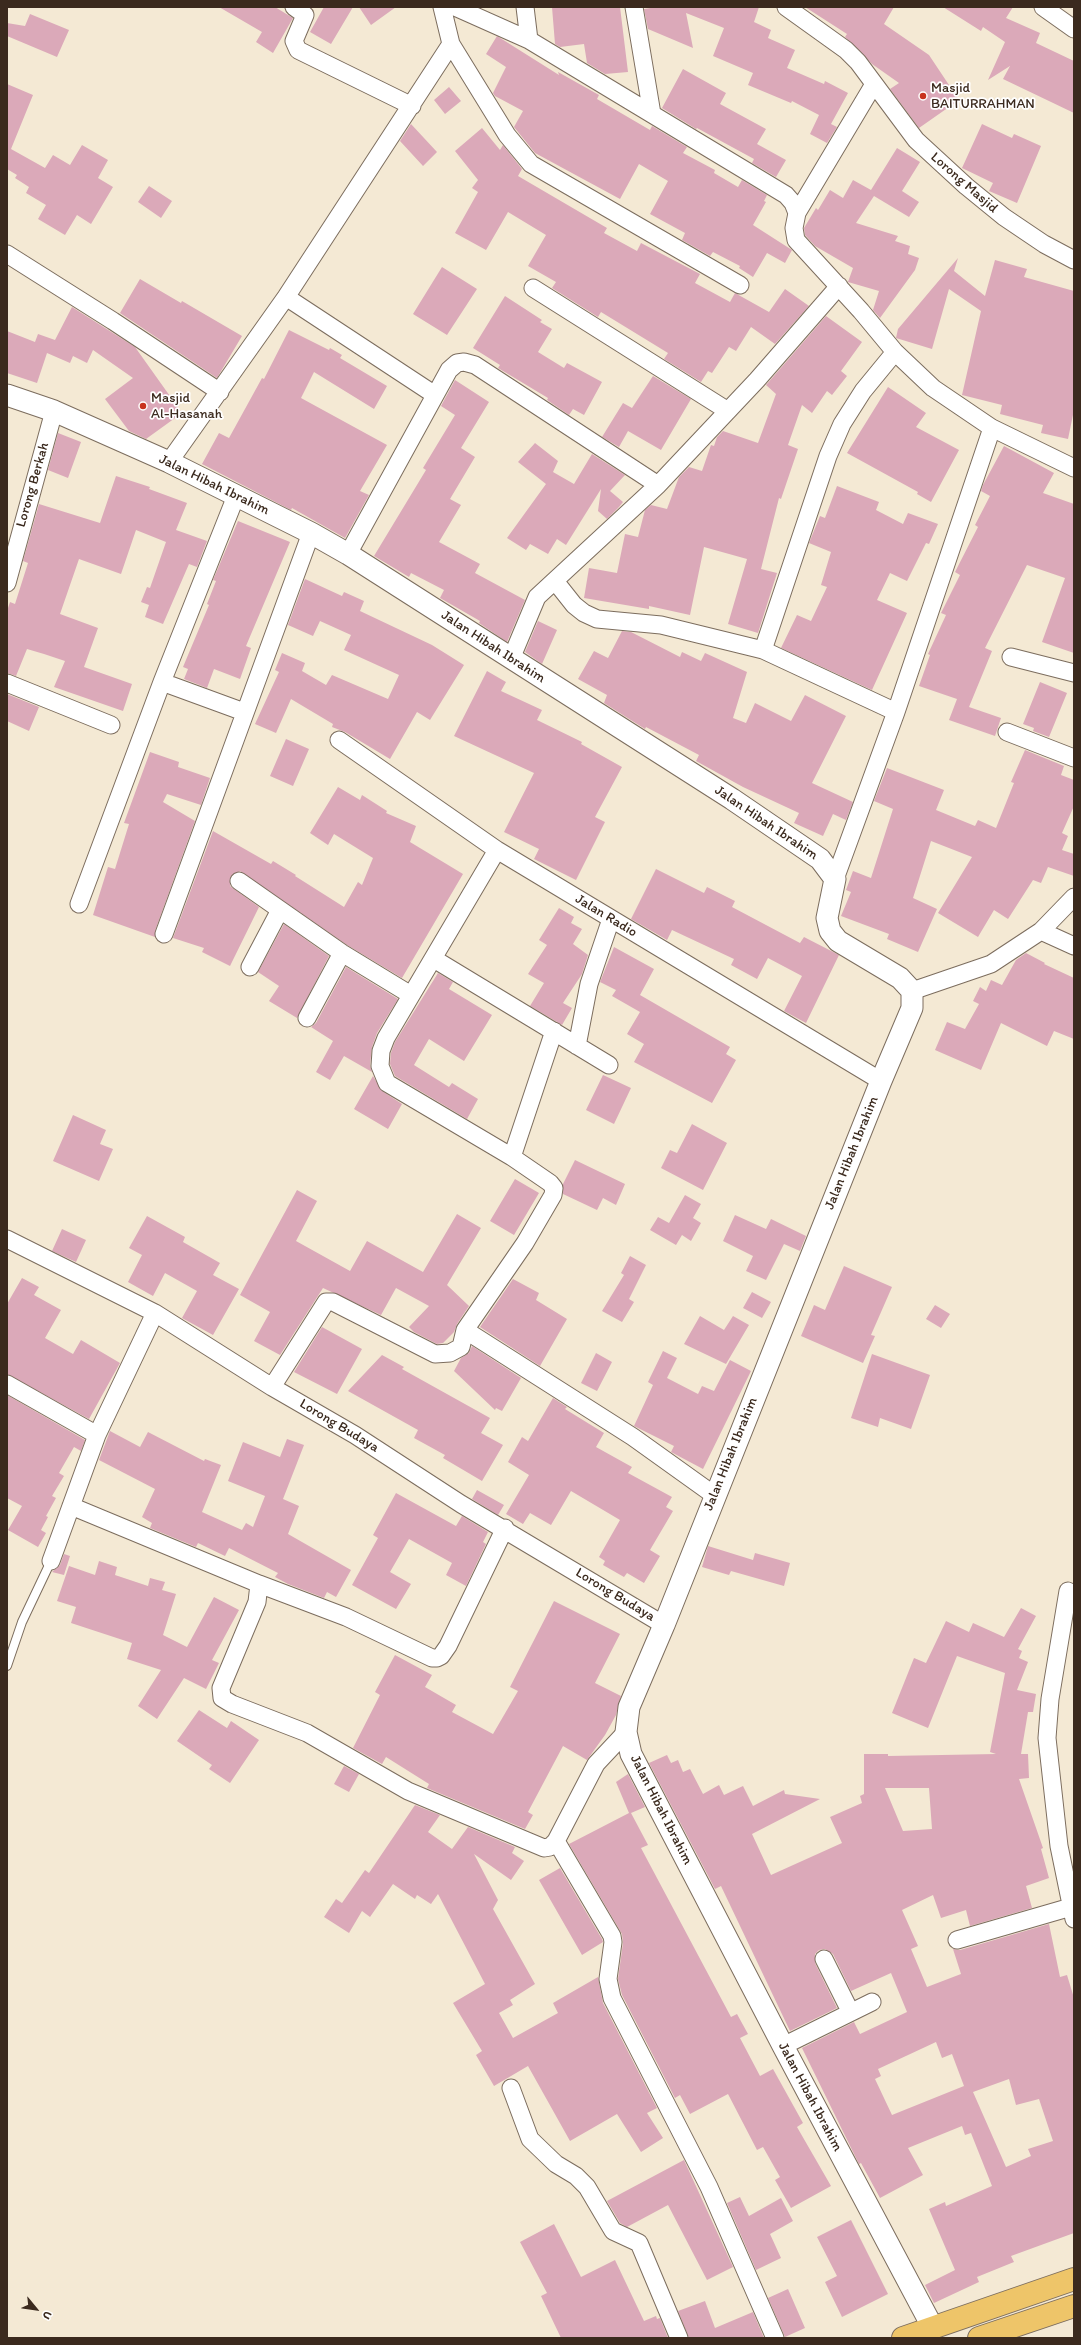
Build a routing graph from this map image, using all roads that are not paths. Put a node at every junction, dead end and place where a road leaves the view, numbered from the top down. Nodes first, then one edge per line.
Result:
1 (294, 7) edge
2 (442, 7) edge
3 (455, 7) edge
4 (525, 7) edge
5 (634, 7) edge
6 (786, 7) edge
7 (1043, 7) edge
8 (1074, 29) edge
9 (529, 40) junction
10 (451, 44) junction
11 (874, 84) junction
12 (412, 106) junction
13 (652, 114) junction
14 (797, 213) junction
15 (7, 254) edge
16 (1074, 260) edge
17 (740, 285) dead end
18 (839, 286) junction
19 (533, 288) dead end
20 (286, 297) junction
21 (895, 352) junction
22 (220, 392) junction
23 (7, 395) edge
24 (435, 395) junction
25 (54, 411) junction
26 (728, 411) junction
27 (992, 428) junction
28 (169, 462) junction
29 (1074, 468) edge
30 (658, 486) junction
31 (236, 496) junction
32 (311, 533) junction
33 (348, 554) junction
34 (554, 581) junction
35 (7, 583) edge
36 (763, 650) junction
37 (1011, 657) dead end
38 (511, 659) junction
39 (1074, 673) edge
40 (162, 682) junction
41 (7, 683) edge
42 (244, 712) junction
43 (896, 712) junction
44 (111, 725) dead end
45 (1008, 732) dead end
46 (339, 740) dead end
47 (1074, 758) edge
48 (496, 850) junction
49 (835, 879) junction
50 (239, 881) dead end
51 (1074, 897) edge
52 (79, 904) dead end
53 (280, 910) junction
54 (611, 919) junction
55 (1041, 931) junction
56 (164, 934) dead end
57 (1074, 946) edge
58 (342, 953) junction
59 (434, 959) junction
60 (250, 967) dead end
61 (912, 991) junction
62 (411, 995) junction
63 (307, 1018) dead end
64 (554, 1031) junction
65 (577, 1046) junction
66 (609, 1065) dead end
67 (881, 1081) junction
68 (512, 1157) junction
69 (7, 1239) edge
70 (155, 1313) junction
71 (465, 1330) junction
72 (7, 1384) edge
73 (272, 1387) junction
74 (97, 1435) junction
75 (714, 1495) junction
76 (71, 1506) junction
77 (505, 1528) junction
78 (51, 1561) joint
79 (259, 1584) junction
80 (1068, 1591) dead end
81 (664, 1625) junction
82 (7, 1666) edge
83 (626, 1732) junction
84 (556, 1841) junction
85 (1073, 1913) edge
86 (956, 1940) dead end
87 (824, 1959) dead end
88 (872, 2002) dead end
89 (850, 2011) junction
90 (783, 2046) junction
91 (511, 2088) dead end
92 (1074, 2279) edge
93 (1074, 2306) edge
94 (933, 2328) junction
95 (1008, 2334) edge
96 (679, 2338) edge
97 (775, 2338) edge
98 (903, 2338) edge
99 (979, 2338) edge

1 - 12 street
2 - 10 street
3 - 9 street
4 - 9 street
5 - 13 street
6 - 11 street, Lorong Masjid
7 - 8 street
9 - 13 street
10 - 12 street
10 - 17 street
11 - 14 street
11 - 16 street, Lorong Masjid
12 - 20 street
13 - 14 street
14 - 18 street
15 - 22 street
18 - 21 street
18 - 26 street
19 - 26 street
20 - 22 street
20 - 24 street
21 - 27 street
21 - 36 street
22 - 28 street
23 - 25 street, Jalan Hibah Ibrahim
24 - 30 street
24 - 33 street
25 - 28 street, Jalan Hibah Ibrahim
25 - 35 street, Lorong Berkah
26 - 30 street
27 - 29 street
27 - 43 street
28 - 31 street, Jalan Hibah Ibrahim
30 - 34 street
31 - 32 street, Jalan Hibah Ibrahim
31 - 40 street
32 - 33 street, Jalan Hibah Ibrahim
32 - 42 street
33 - 38 street, Jalan Hibah Ibrahim
34 - 36 street
34 - 38 street
36 - 43 street
37 - 39 street
38 - 49 street, Jalan Hibah Ibrahim
40 - 42 street
40 - 52 street
41 - 44 street
42 - 56 street
43 - 49 street
45 - 47 street
46 - 48 street, Jalan Radio
48 - 54 street, Jalan Radio
48 - 59 street
49 - 61 street
50 - 53 street
51 - 55 street
53 - 58 street
53 - 60 street
54 - 65 street
54 - 67 street, Jalan Radio
55 - 57 street
55 - 61 street
58 - 62 street
58 - 63 street
59 - 62 street
59 - 64 street
61 - 67 street, Jalan Hibah Ibrahim
62 - 68 street
64 - 65 street
64 - 68 street
65 - 66 street
67 - 75 street, Jalan Hibah Ibrahim
68 - 71 street
69 - 70 street, Lorong Budaya
70 - 73 street, Lorong Budaya
70 - 74 street
71 - 73 street
71 - 75 street
72 - 74 street
73 - 77 street, Lorong Budaya
74 - 76 street
75 - 81 street, Jalan Hibah Ibrahim
76 - 78 street
76 - 79 street
77 - 79 street
77 - 81 street, Lorong Budaya
78 - 82 lane
79 - 84 street
80 - 85 street
81 - 83 street, Jalan Hibah Ibrahim
83 - 84 street
83 - 90 street, Jalan Hibah Ibrahim
84 - 97 street
85 - 86 street
87 - 89 street
88 - 89 street
89 - 90 street
90 - 94 street, Jalan Hibah Ibrahim
91 - 96 street
92 - 94 main road
93 - 95 main road
94 - 98 main road
95 - 99 main road

